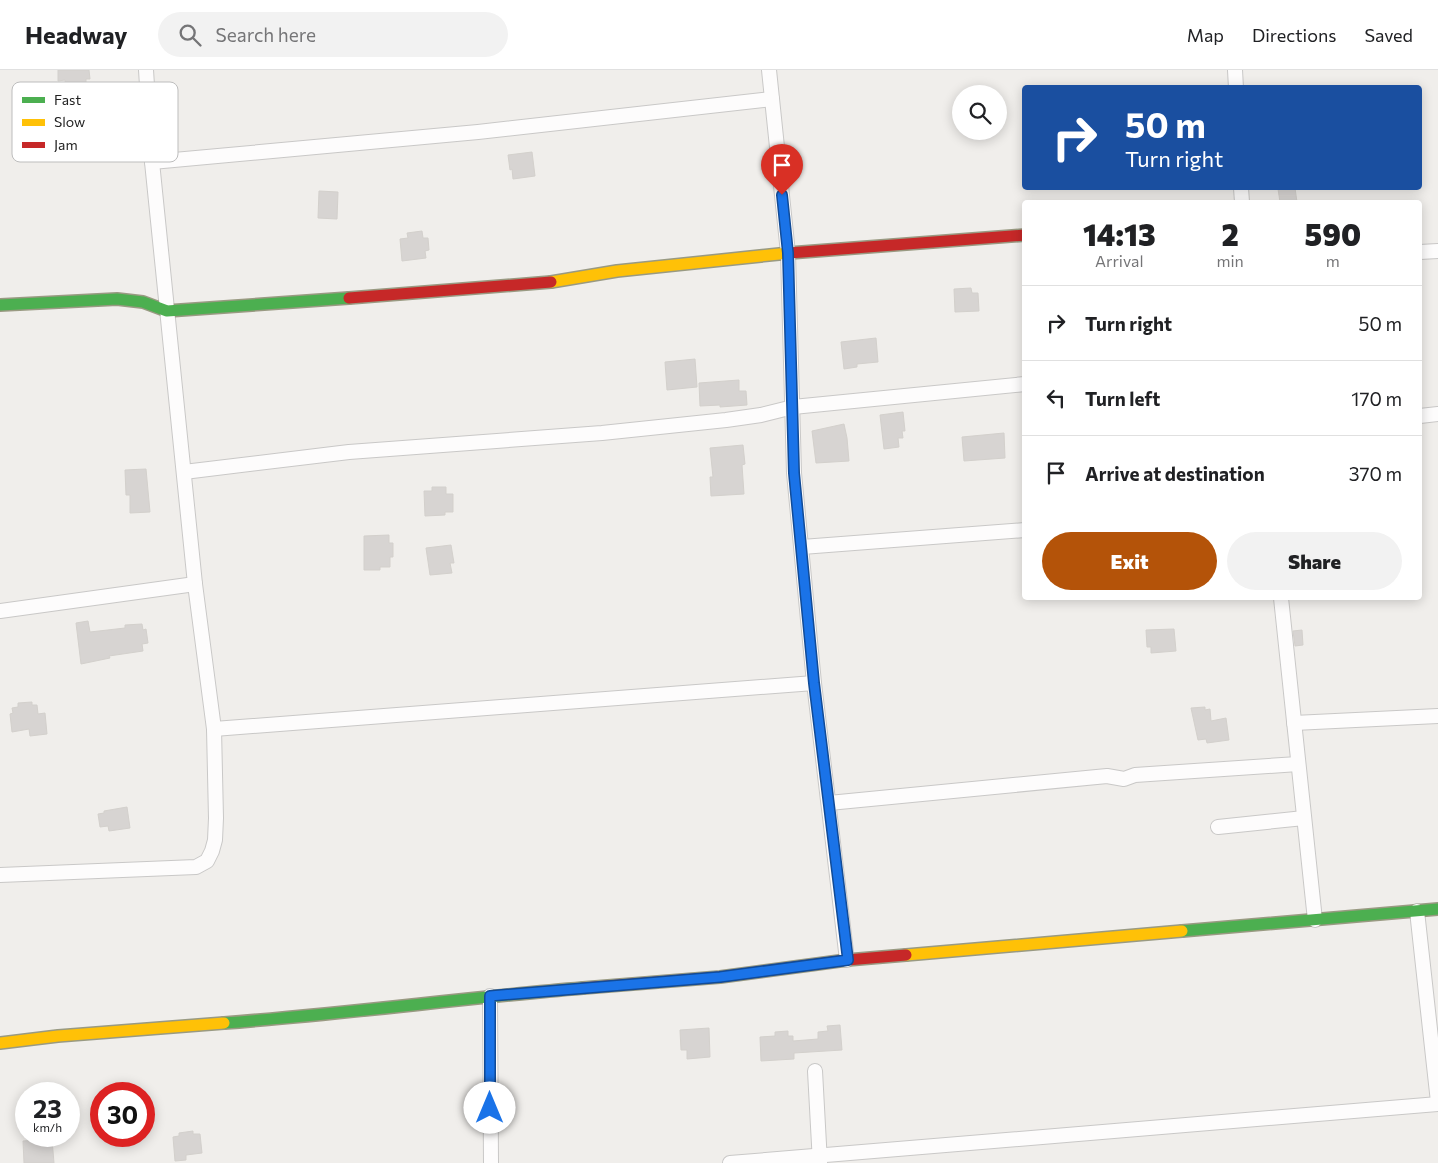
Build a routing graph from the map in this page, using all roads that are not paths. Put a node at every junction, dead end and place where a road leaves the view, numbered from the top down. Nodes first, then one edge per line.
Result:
1 (769, 70) edge
2 (1235, 70) edge
3 (1236, 85) edge
4 (772, 99) junction
5 (178, 160) edge
6 (152, 162) edge
7 (1022, 235) edge
8 (1438, 251) edge
9 (1422, 252) edge
10 (788, 253) junction
11 (0, 305) edge
12 (167, 311) junction
13 (1022, 384) edge
14 (793, 407) junction
15 (1438, 414) edge
16 (1422, 416) edge
17 (184, 472) junction
18 (1022, 530) edge
19 (802, 547) junction
20 (194, 584) junction
21 (1281, 600) edge
22 (0, 610) edge
23 (814, 683) junction
24 (1438, 716) edge
25 (1294, 723) junction
26 (214, 729) junction
27 (1298, 764) junction
28 (829, 803) junction
29 (1304, 818) junction
30 (1218, 826) dead end
31 (0, 874) edge
32 (1438, 910) edge
33 (1417, 911) junction
34 (1315, 920) junction
35 (848, 960) junction
36 (490, 996) junction
37 (0, 1043) edge
38 (814, 1071) dead end
39 (1438, 1103) edge
40 (820, 1159) edge
41 (491, 1163) edge
42 (730, 1163) edge

1 - 4 street
2 - 3 street
4 - 5 street
4 - 10 street
6 - 12 street
7 - 10 street
8 - 9 street
10 - 12 street
10 - 14 street
11 - 12 street
12 - 17 street
13 - 14 street
14 - 17 street
14 - 19 street
15 - 16 street
17 - 20 street
18 - 19 street
19 - 23 street
20 - 22 street
20 - 26 street
21 - 25 street
23 - 26 street
23 - 28 street
24 - 25 street
25 - 27 street
26 - 31 street
27 - 28 street
27 - 29 street
28 - 35 street
29 - 30 street
29 - 34 street
32 - 33 street
33 - 34 street
33 - 39 street
34 - 35 street
35 - 36 street
36 - 37 street
36 - 41 street
38 - 40 street
39 - 40 street
40 - 42 street

